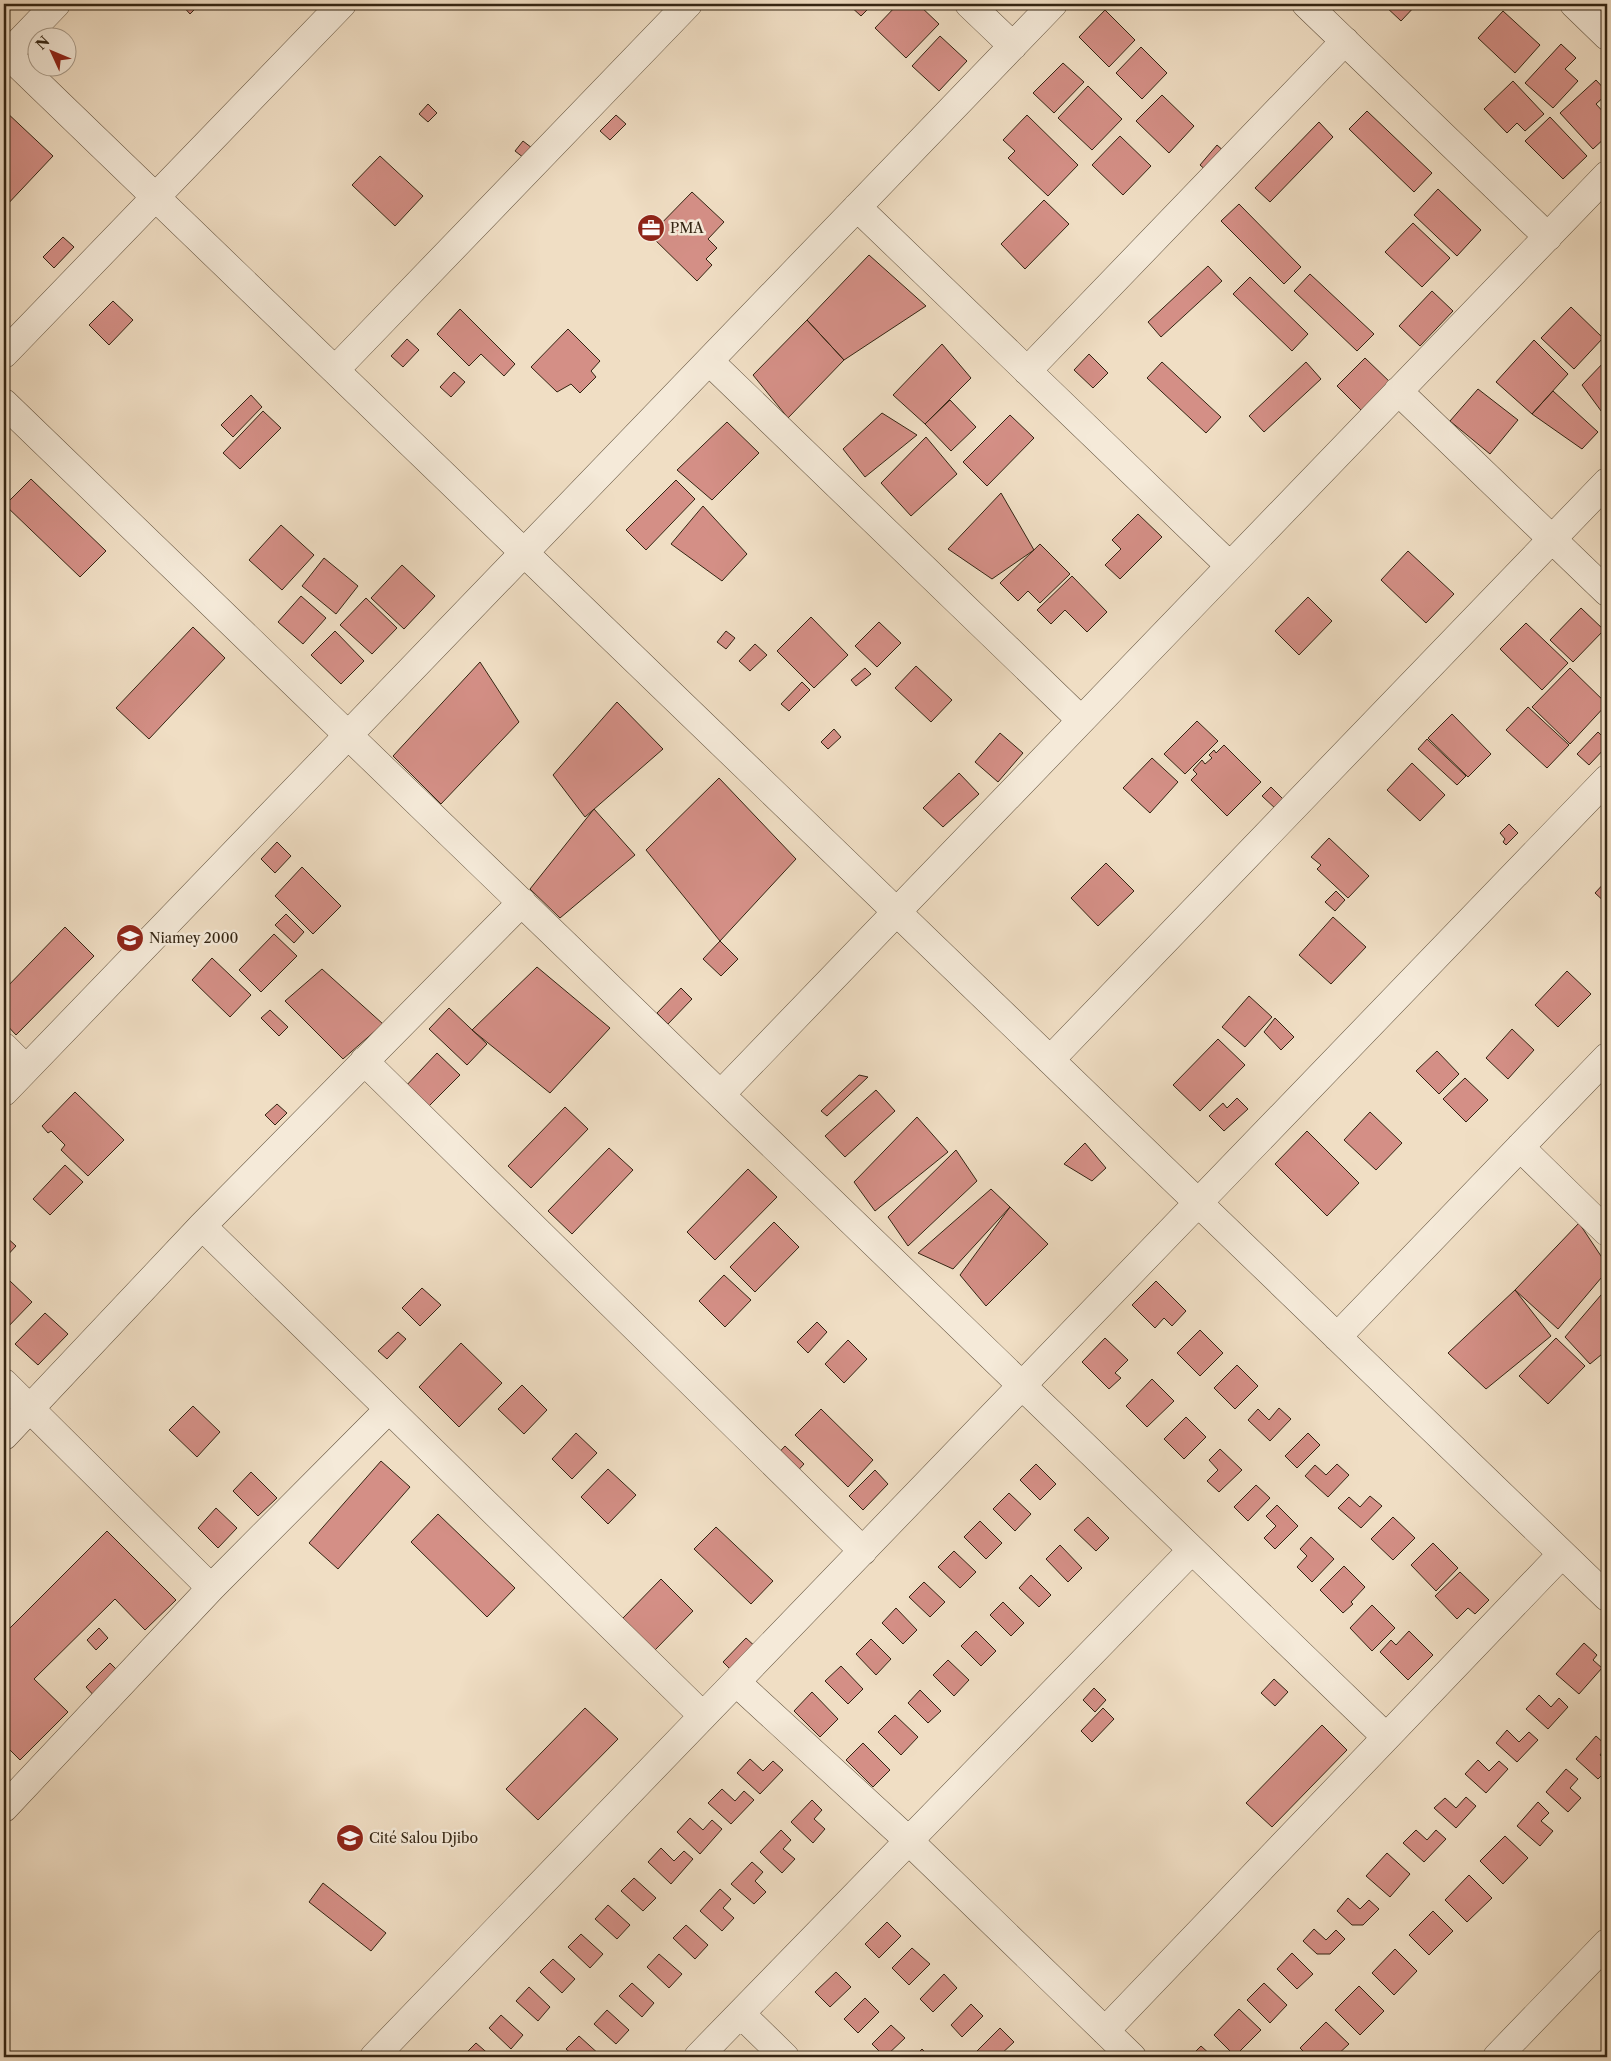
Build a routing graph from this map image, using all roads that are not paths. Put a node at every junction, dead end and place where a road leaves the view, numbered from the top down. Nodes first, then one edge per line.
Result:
1 (56, 4) edge
2 (342, 4) edge
3 (688, 4) edge
4 (969, 4) edge
5 (1053, 4) edge
6 (1306, 4) edge
7 (1574, 4) edge
8 (1607, 36) edge
9 (1345, 41) junction
10 (1013, 46) junction
11 (5, 54) edge
12 (1607, 175) edge
13 (156, 197) junction
14 (857, 207) junction
15 (1548, 236) junction
16 (4, 354) edge
17 (709, 361) junction
18 (335, 370) junction
19 (1027, 371) junction
20 (1398, 391) junction
21 (4, 403) edge
22 (1607, 482) edge
23 (1552, 539) junction
24 (524, 552) junction
25 (1230, 566) junction
26 (1607, 592) edge
27 (1081, 720) junction
28 (348, 735) junction
29 (1607, 779) edge
30 (522, 902) junction
31 (896, 912) junction
32 (4, 1047) edge
33 (1607, 1057) edge
34 (1050, 1060) junction
35 (364, 1061) junction
36 (26, 1069) junction
37 (4, 1092) edge
38 (721, 1094) junction
39 (1520, 1147) junction
40 (1198, 1203) junction
41 (202, 1226) junction
42 (1607, 1232) edge
43 (1337, 1337) junction
44 (4, 1383) edge
45 (1022, 1386) junction
46 (30, 1409) junction
47 (389, 1409) junction
48 (4, 1436) edge
49 (1192, 1550) junction
50 (863, 1551) junction
51 (1562, 1554) junction
52 (211, 1588) junction
53 (1607, 1597) edge
54 (736, 1682) junction
55 (703, 1716) junction
56 (1386, 1738) junction
57 (4, 1808) edge
58 (909, 1841) junction
59 (1607, 1943) edge
60 (741, 2014) junction
61 (1105, 2031) junction
62 (374, 2057) edge
63 (698, 2057) edge
64 (785, 2057) edge
65 (1132, 2057) edge
66 (1497, 2057) edge

1 - 11 street
2 - 13 street
3 - 18 street
4 - 10 street
5 - 10 street
6 - 9 street
7 - 8 street
9 - 15 street
9 - 19 street
10 - 14 street
11 - 13 street
12 - 15 street
13 - 16 street
13 - 18 street
14 - 17 street
14 - 19 street
15 - 20 street
17 - 24 street
17 - 27 street
18 - 24 street
19 - 25 street
20 - 23 street
20 - 25 street
21 - 28 street
22 - 23 street
23 - 26 street
23 - 34 street
24 - 28 street
24 - 31 street
25 - 27 street
27 - 31 street
28 - 30 street
28 - 36 street
29 - 40 street
30 - 35 street
30 - 38 street
31 - 34 street
31 - 38 street
32 - 36 street
33 - 39 street
34 - 40 street
35 - 41 street
35 - 50 street
36 - 37 street
38 - 45 street
39 - 42 street
39 - 43 street
40 - 43 street
40 - 45 street
41 - 46 street
41 - 47 street
43 - 51 street
44 - 46 street
45 - 49 street
45 - 50 street
46 - 48 street
46 - 52 street
47 - 52 street
47 - 55 street
49 - 56 street
49 - 58 street
50 - 54 street
51 - 53 street
51 - 56 street
52 - 57 street
54 - 55 street
54 - 58 street
55 - 62 street
56 - 61 street
58 - 60 street
58 - 61 street
59 - 66 street
60 - 63 street
60 - 64 street
61 - 65 street

